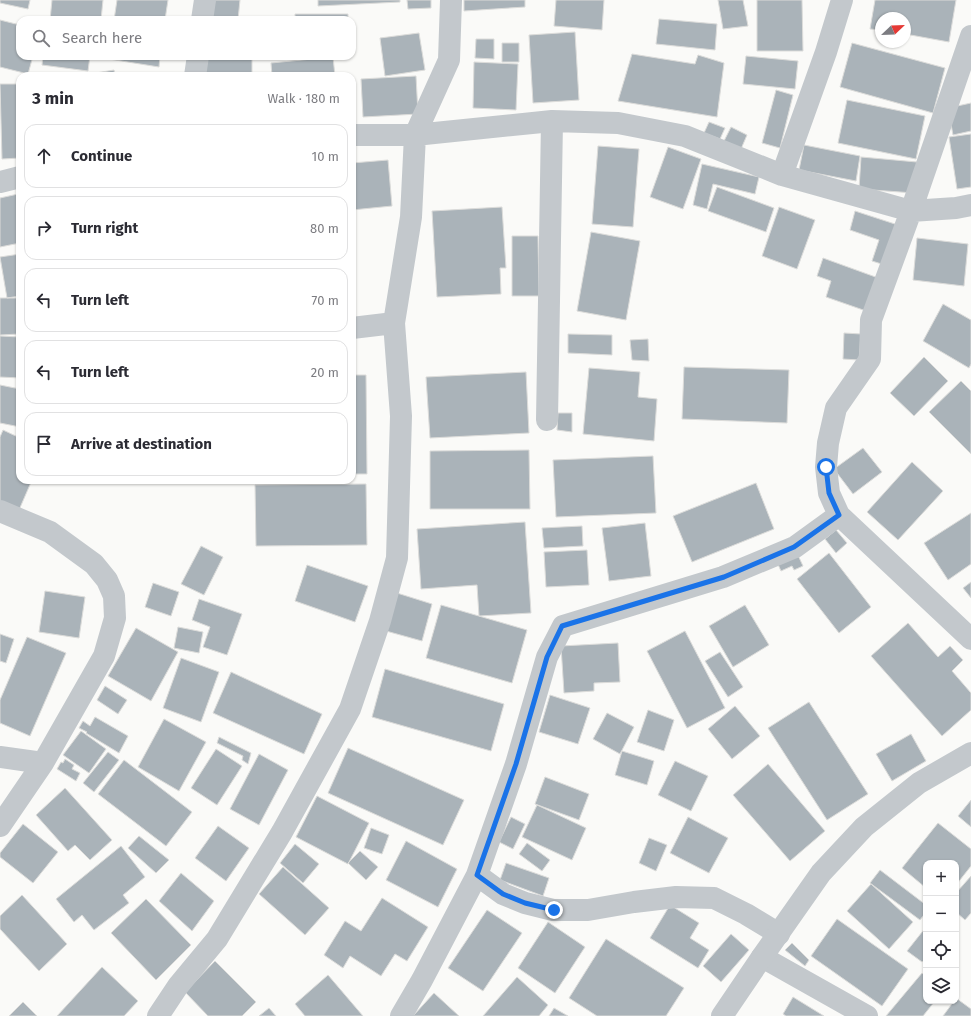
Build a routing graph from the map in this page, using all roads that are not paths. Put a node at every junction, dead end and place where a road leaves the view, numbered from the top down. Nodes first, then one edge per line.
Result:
1 (205, 0) edge
2 (451, 0) edge
3 (842, 0) edge
4 (203, 16) edge
5 (971, 36) edge
6 (197, 60) edge
7 (196, 72) edge
8 (552, 121) junction
9 (356, 135) edge
10 (415, 135) junction
11 (782, 174) junction
12 (16, 178) edge
13 (0, 182) edge
14 (971, 205) edge
15 (911, 211) junction
16 (394, 323) junction
17 (356, 328) edge
18 (547, 420) dead end
19 (0, 511) edge
20 (839, 515) junction
21 (971, 639) edge
22 (971, 753) edge
23 (0, 757) edge
24 (43, 763) junction
25 (0, 826) edge
26 (477, 875) junction
27 (779, 934) junction
28 (762, 957) junction
29 (158, 1016) edge
30 (401, 1016) edge
31 (722, 1016) edge
32 (867, 1016) edge

1 - 4 street
2 - 10 street
3 - 11 street
5 - 15 street
6 - 7 street
8 - 10 street
8 - 11 street
8 - 18 street
9 - 10 street
10 - 16 street
11 - 15 street
12 - 13 street
14 - 15 street
15 - 20 street
16 - 17 street
16 - 29 street
19 - 24 street
20 - 21 street
20 - 26 street
22 - 27 street
23 - 24 street
24 - 25 street
26 - 27 street
26 - 30 street
27 - 28 street
28 - 31 street
28 - 32 street

